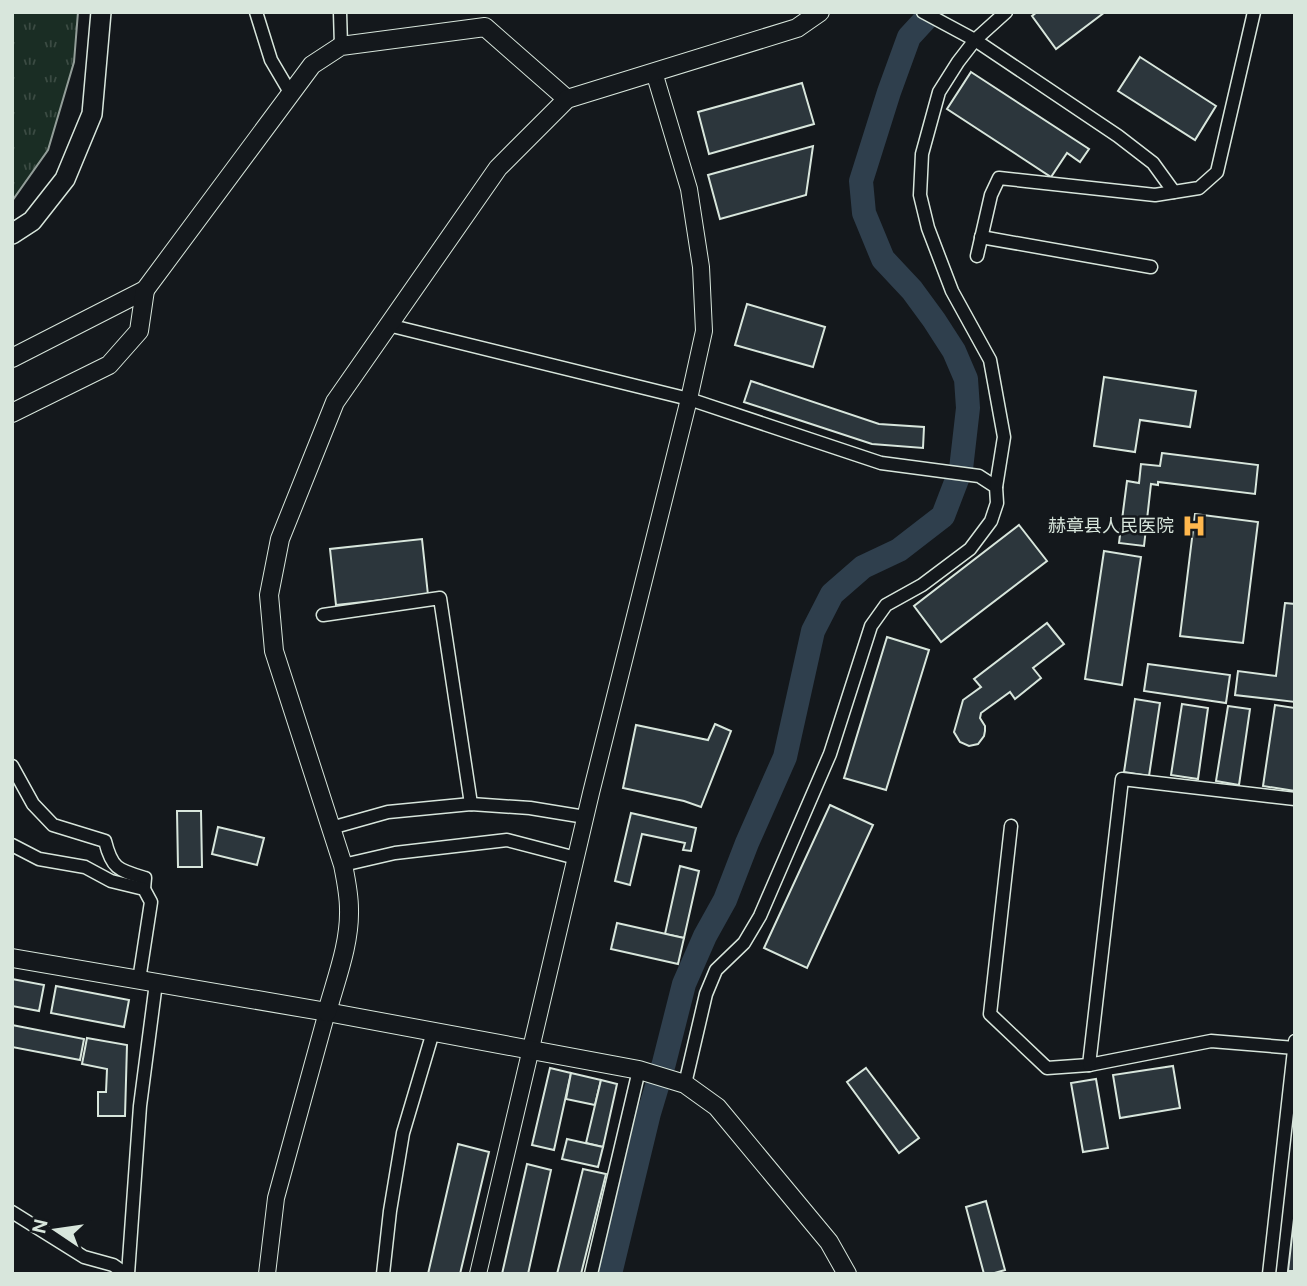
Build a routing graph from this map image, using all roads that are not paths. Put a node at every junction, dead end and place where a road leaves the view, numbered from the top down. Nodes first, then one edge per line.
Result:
1 (102, 12) edge
2 (256, 12) edge
3 (340, 12) edge
4 (820, 12) edge
5 (923, 12) edge
6 (1006, 12) edge
7 (1254, 12) edge
8 (975, 40) junction
9 (341, 46) junction
10 (654, 72) junction
11 (291, 94) junction
12 (567, 99) junction
13 (1174, 192) junction
14 (12, 234) edge
15 (981, 237) junction
16 (976, 256) dead end
17 (1151, 267) dead end
18 (145, 290) junction
19 (388, 326) junction
20 (12, 358) edge
21 (689, 398) junction
22 (12, 413) edge
23 (996, 487) junction
24 (323, 615) dead end
25 (12, 766) edge
26 (1295, 799) edge
27 (471, 804) junction
28 (585, 817) junction
29 (1011, 826) dead end
30 (331, 828) junction
31 (12, 845) edge
32 (576, 858) junction
33 (343, 865) junction
34 (144, 889) junction
35 (12, 958) edge
36 (148, 982) junction
37 (327, 1012) junction
38 (433, 1032) junction
39 (1295, 1041) edge
40 (1294, 1048) edge
41 (531, 1051) junction
42 (1089, 1065) junction
43 (643, 1071) junction
44 (677, 1081) junction
45 (12, 1212) edge
46 (127, 1274) edge
47 (267, 1274) edge
48 (383, 1274) edge
49 (478, 1274) edge
50 (591, 1274) edge
51 (847, 1274) edge
52 (1269, 1274) edge

1 - 14 main road
2 - 11 street
3 - 9 street
4 - 10 main road
5 - 8 street
6 - 8 street
7 - 13 street
8 - 13 street
8 - 23 street
9 - 11 main road
9 - 12 main road
10 - 12 main road
10 - 21 street
11 - 18 main road
12 - 19 main road
13 - 15 street
15 - 16 street
15 - 17 street
18 - 20 main road
18 - 22 main road
19 - 21 street
19 - 30 main road
21 - 23 street
21 - 28 street
23 - 44 street
24 - 27 street
25 - 34 street
26 - 42 street
27 - 28 street
27 - 30 street
28 - 32 street
29 - 42 street
30 - 33 main road
31 - 34 street
32 - 33 street
32 - 41 street
33 - 37 main road
34 - 36 street
35 - 36 main road
36 - 37 main road
36 - 46 street
37 - 38 main road
37 - 47 street
38 - 41 main road
38 - 48 street
39 - 40 street
40 - 42 street
40 - 52 street
41 - 43 main road
41 - 49 street
43 - 44 main road
43 - 50 street
44 - 51 main road
45 - 46 street

